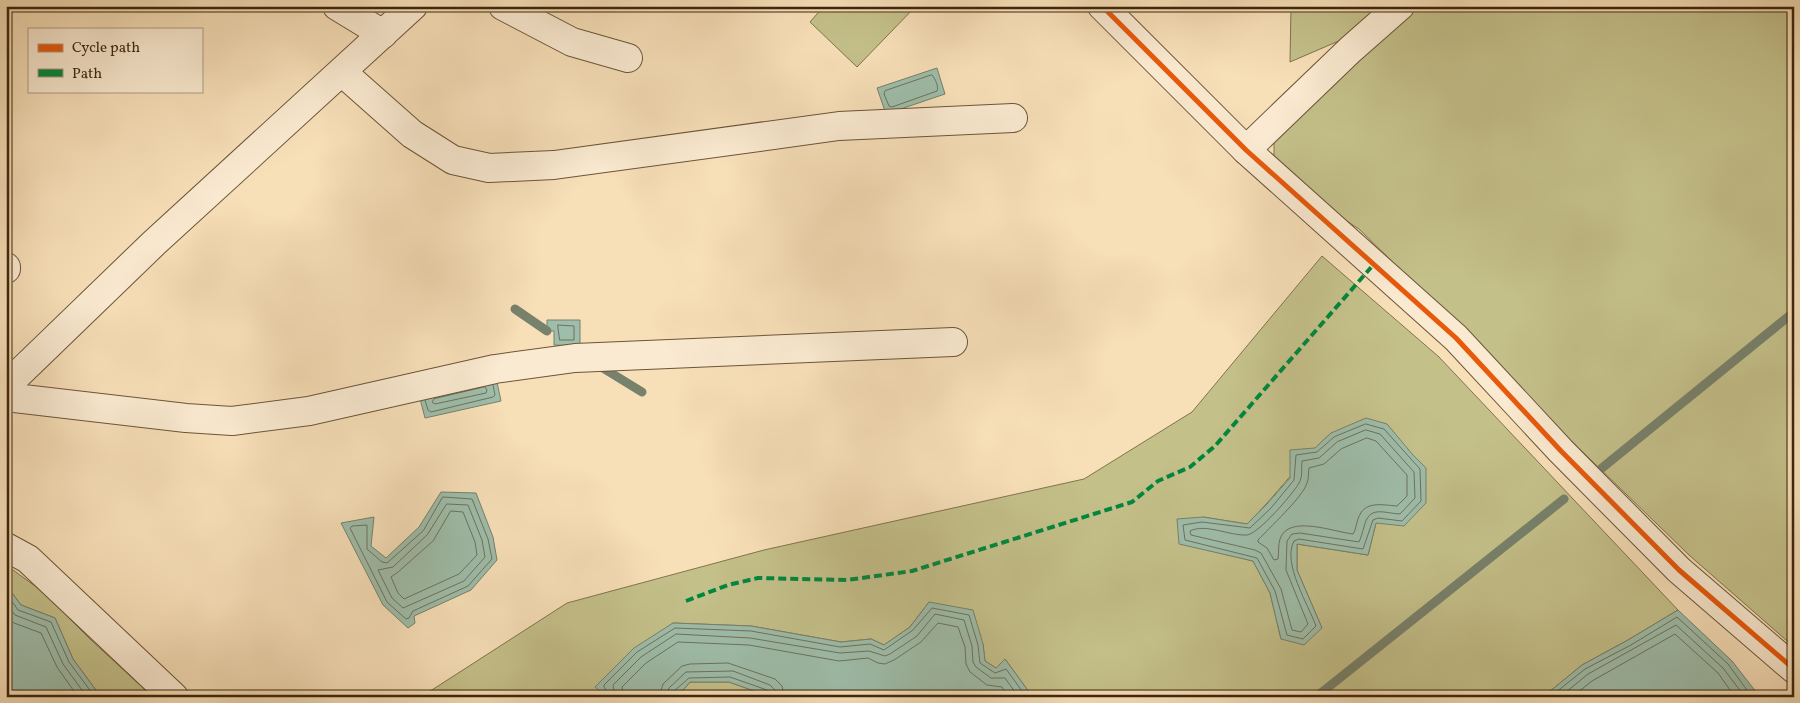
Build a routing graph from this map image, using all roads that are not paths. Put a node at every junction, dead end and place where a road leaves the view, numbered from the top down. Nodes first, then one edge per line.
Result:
1 (337, 6) edge
2 (413, 6) edge
3 (503, 6) edge
4 (1102, 6) edge
5 (1400, 6) edge
6 (382, 34) junction
7 (628, 58) dead end
8 (342, 72) junction
9 (1013, 118) dead end
10 (1246, 150) junction
11 (953, 342) dead end
12 (6, 386) edge
13 (6, 397) edge
14 (6, 547) edge
15 (1794, 669) edge
16 (174, 697) edge

1 - 6 street
2 - 6 street
3 - 7 street
4 - 10 street
5 - 10 street
6 - 8 street
8 - 9 street
8 - 12 street
10 - 15 street
11 - 13 street
14 - 16 street

